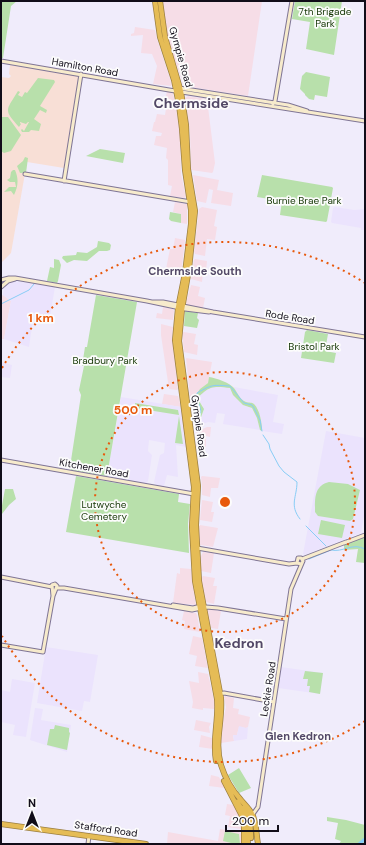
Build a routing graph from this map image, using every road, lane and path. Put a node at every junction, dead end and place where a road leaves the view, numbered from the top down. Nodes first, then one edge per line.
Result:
1 (155, 1) edge
2 (160, 1) edge
3 (292, 1) edge
4 (1, 61) edge
5 (81, 74) junction
6 (179, 90) junction
7 (274, 103) junction
8 (270, 106) junction
9 (310, 112) junction
10 (365, 121) edge
11 (25, 174) dead end
12 (64, 181) junction
13 (192, 203) junction
14 (13, 279) junction
15 (19, 279) junction
16 (3, 280) edge
17 (1, 287) edge
18 (180, 307) junction
19 (365, 337) edge
20 (1, 460) edge
21 (196, 496) junction
22 (365, 535) edge
23 (197, 548) junction
24 (302, 560) junction
25 (298, 563) junction
26 (1, 577) edge
27 (54, 587) junction
28 (201, 607) junction
29 (286, 619) junction
30 (1, 645) edge
31 (219, 694) junction
32 (274, 702) junction
33 (229, 790) junction
34 (241, 803) junction
35 (258, 804) junction
36 (248, 808) junction
37 (253, 814) junction
38 (1, 824) edge
39 (89, 837) junction
40 (88, 844) edge
41 (132, 844) edge
42 (146, 844) edge
43 (244, 844) edge
44 (250, 844) edge
45 (258, 844) edge

1 - 6 highway, Gympie Road
2 - 6 highway, Gympie Road
3 - 7 street
4 - 5 street, Hamilton Road
5 - 6 street, Hamilton Road
5 - 12 street
6 - 7 street, Hamilton Road
6 - 8 street, Hamilton Road
6 - 13 highway, Gympie Road
7 - 8 street
7 - 9 street, Hamilton Road
8 - 9 street, Hamilton Road
9 - 10 street, Hamilton Road
11 - 12 street
12 - 13 street
13 - 18 highway, Gympie Road
14 - 15 street, Rode Road
14 - 16 street, Rode Road
14 - 17 street
15 - 16 street, Rode Road
15 - 18 street, Rode Road
16 - 17 street
18 - 19 street, Rode Road
18 - 21 highway, Gympie Road
20 - 21 street, Kitchener Road
21 - 23 highway, Gympie Road
21 - 28 highway, Gympie Road
22 - 24 street
23 - 25 street
23 - 28 highway, Gympie Road
24 - 25 street, Leckie Road
24 - 25 street
25 - 29 street, Leckie Road
26 - 27 street
27 - 28 street
27 - 30 street
28 - 29 street
28 - 31 highway, Gympie Road
29 - 32 street, Leckie Road
31 - 32 street
31 - 33 highway, Gympie Road
31 - 34 highway, Gympie Road
32 - 35 street, Leckie Road
33 - 34 highway
33 - 43 highway, Gympie Road
34 - 36 highway, Gympie Road
34 - 44 highway
35 - 36 street
35 - 37 street, Leckie Road
36 - 37 highway, Gympie Road
37 - 45 highway, Gympie Road
38 - 39 highway, Stafford Road
39 - 40 street
39 - 41 highway, Stafford Road
39 - 42 highway, Stafford Road

